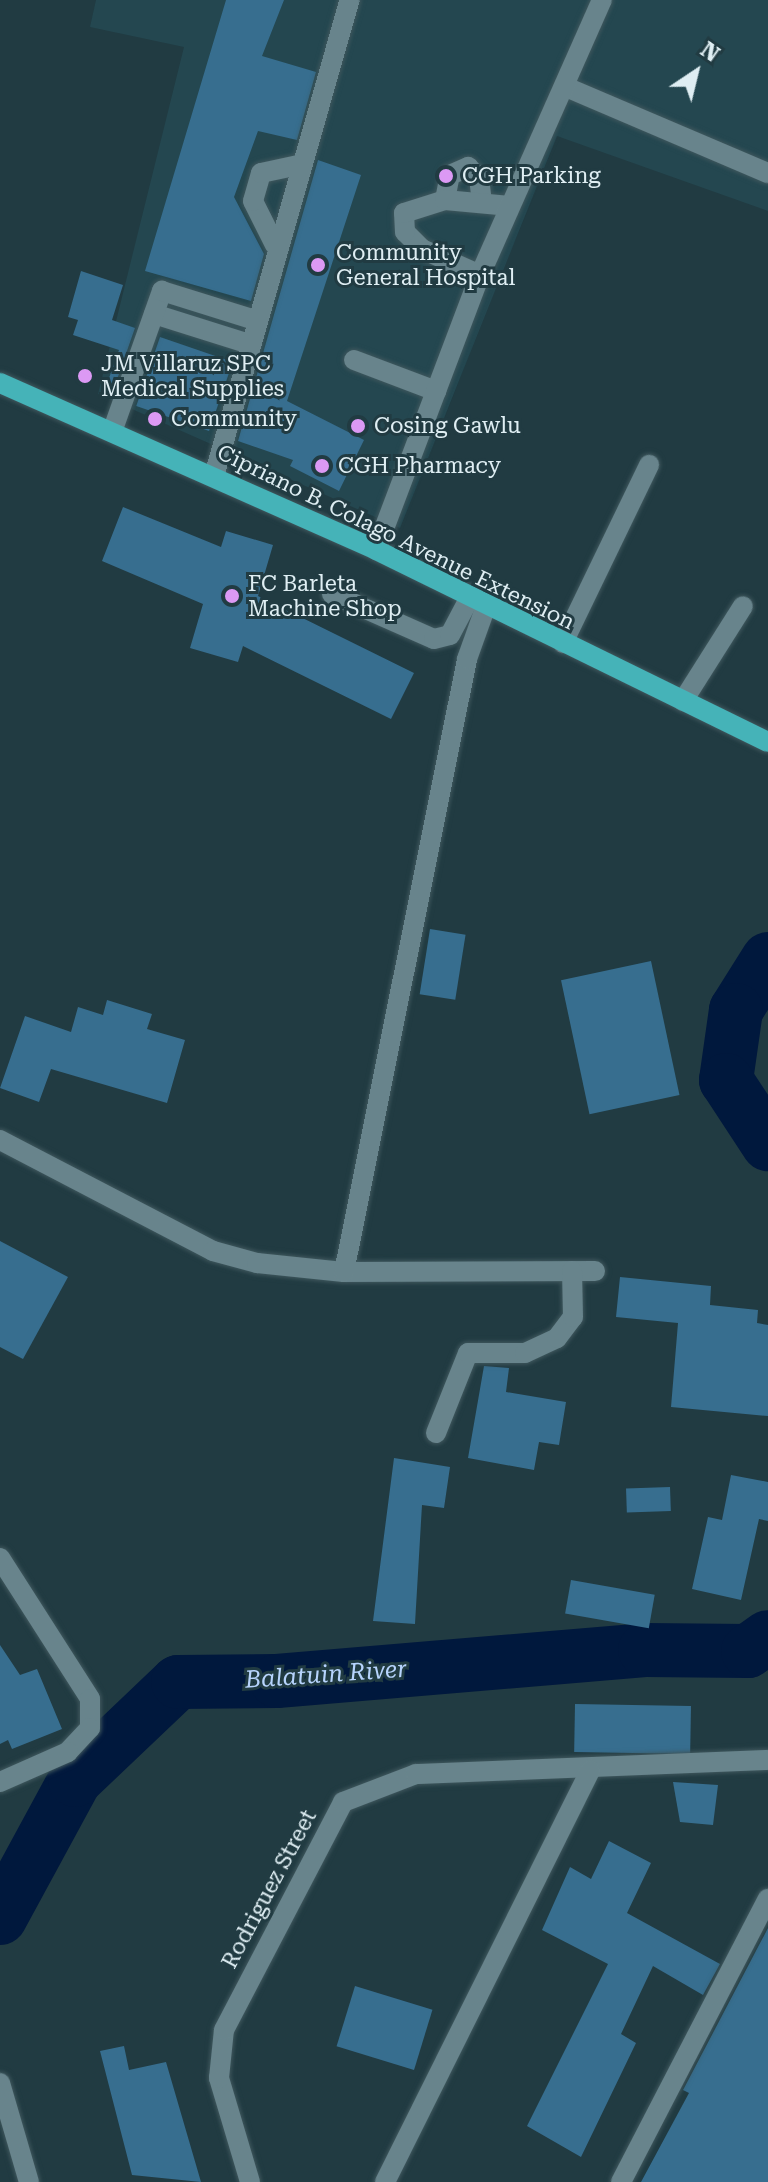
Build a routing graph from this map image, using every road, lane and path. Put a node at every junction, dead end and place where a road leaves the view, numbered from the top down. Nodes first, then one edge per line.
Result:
1 (350, 0) edge
2 (602, 0) edge
3 (566, 87) junction
4 (299, 165) junction
5 (768, 173) edge
6 (445, 200) junction
7 (482, 203) junction
8 (510, 206) junction
9 (275, 245) junction
10 (480, 275) junction
11 (154, 314) junction
12 (255, 320) junction
13 (249, 344) junction
14 (354, 360) dead end
15 (0, 383) edge
16 (436, 391) junction
17 (112, 432) junction
18 (649, 465) dead end
19 (214, 476) junction
20 (376, 550) junction
21 (332, 594) dead end
22 (478, 601) junction
23 (743, 606) dead end
24 (563, 643) junction
25 (683, 701) junction
26 (768, 742) edge
27 (0, 1140) edge
28 (572, 1271) junction
29 (595, 1271) dead end
30 (344, 1272) junction
31 (436, 1433) dead end
32 (0, 1558) edge
33 (768, 1760) edge
34 (590, 1770) junction
35 (0, 1782) edge
36 (768, 1899) edge
37 (0, 2083) edge
38 (29, 2182) edge
39 (250, 2182) edge
40 (385, 2182) edge
41 (621, 2182) edge

1 - 4 street
2 - 3 street
3 - 5 street
3 - 8 street
4 - 9 street
4 - 9 street
6 - 7 street
6 - 7 street
6 - 10 street
7 - 8 street
8 - 10 street
9 - 12 street
10 - 16 street
11 - 12 street
11 - 13 street
11 - 17 street
12 - 13 street
13 - 19 street
14 - 16 street
15 - 17 main road, Cipriano B. Colago Avenue Extension
16 - 20 street
17 - 19 main road, Cipriano B. Colago Avenue Extension
18 - 24 street
19 - 20 main road, Cipriano B. Colago Avenue Extension
20 - 22 main road, Cipriano B. Colago Avenue Extension
21 - 22 street
22 - 24 main road, Cipriano B. Colago Avenue Extension
22 - 30 street
23 - 25 street
24 - 25 main road, Cipriano B. Colago Avenue Extension
25 - 26 main road, Cipriano B. Colago Avenue Extension
27 - 30 street
28 - 29 street
28 - 30 street
28 - 31 street
32 - 35 street
33 - 34 street, Rodriguez Street
34 - 39 street, Rodriguez Street
34 - 40 street
36 - 41 street
37 - 38 street

